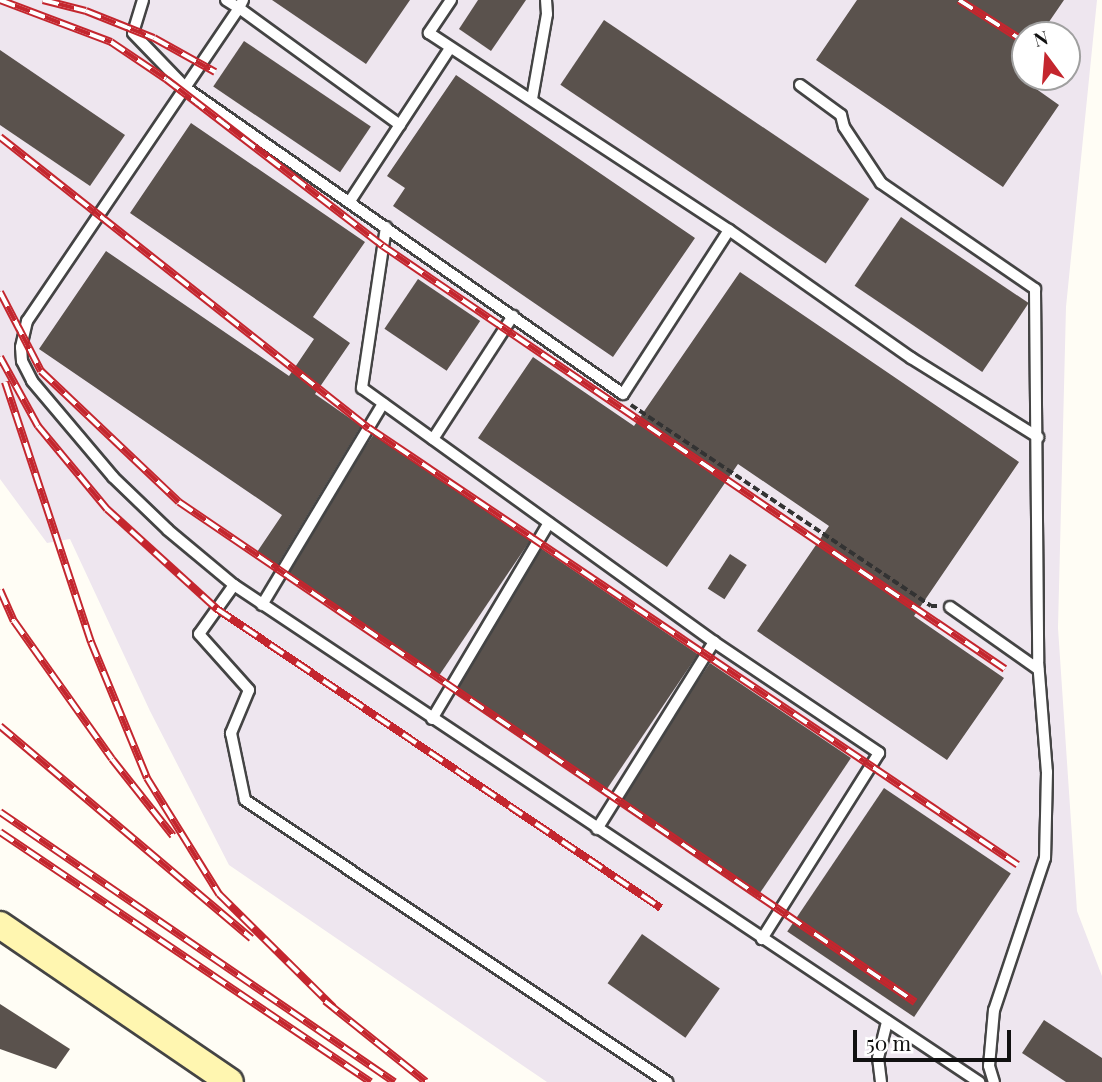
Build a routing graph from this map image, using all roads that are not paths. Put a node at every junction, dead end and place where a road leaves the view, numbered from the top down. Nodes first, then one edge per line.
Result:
1 (143, 0) edge
2 (226, 0) edge
3 (451, 0) edge
4 (545, 0) edge
5 (241, 4) edge
6 (450, 48) junction
7 (800, 85) dead end
8 (187, 89) junction
9 (532, 99) junction
10 (400, 125) junction
11 (350, 201) junction
12 (386, 227) junction
13 (729, 230) junction
14 (513, 316) junction
15 (383, 404) junction
16 (1038, 437) junction
17 (433, 439) junction
18 (550, 523) junction
19 (234, 585) junction
20 (262, 605) junction
21 (950, 607) road end
22 (714, 642) junction
23 (1038, 669) junction
24 (432, 719) junction
25 (597, 829) junction
26 (0, 925) edge
27 (762, 939) junction
28 (887, 1021) junction
29 (230, 1082) edge
30 (667, 1082) edge
31 (881, 1082) edge
32 (979, 1082) edge
33 (994, 1082) edge

1 - 8 lane
2 - 5 lane
3 - 6 lane
4 - 9 lane
5 - 8 lane
5 - 10 lane
6 - 9 lane
6 - 10 lane
7 - 16 lane
8 - 11 lane
8 - 19 lane
9 - 13 lane
10 - 11 lane
11 - 12 lane
12 - 14 lane
12 - 15 lane
13 - 14 lane
13 - 16 lane
14 - 17 lane
15 - 17 lane
15 - 20 lane
16 - 23 lane
17 - 18 lane
18 - 22 lane
18 - 24 lane
19 - 20 lane
19 - 30 lane
20 - 24 lane
21 - 23 lane
22 - 25 lane
22 - 27 lane
23 - 33 lane
24 - 25 lane
25 - 27 lane
26 - 29 main road
27 - 28 lane
28 - 31 lane
28 - 32 lane

